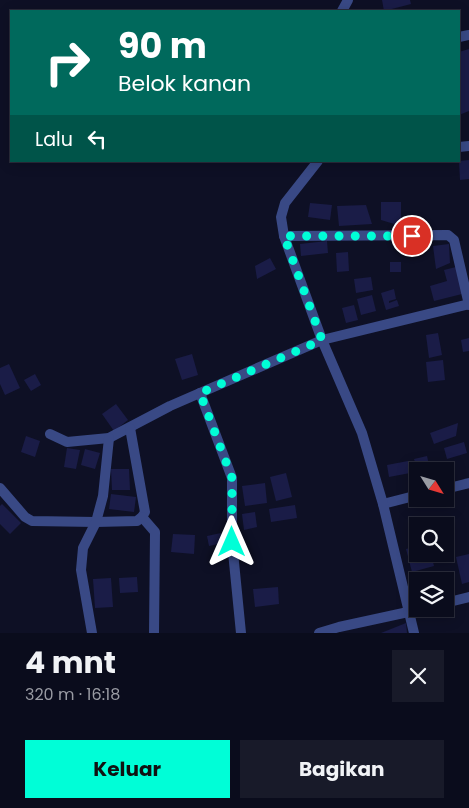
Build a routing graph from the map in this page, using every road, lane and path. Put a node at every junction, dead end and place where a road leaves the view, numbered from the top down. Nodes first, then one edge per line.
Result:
1 (317, 162) edge
2 (284, 236) junction
3 (469, 304) edge
4 (322, 340) junction
5 (200, 393) junction
6 (130, 428) junction
7 (50, 434) dead end
8 (109, 438) junction
9 (469, 483) edge
10 (454, 487) edge
11 (0, 488) edge
12 (409, 498) edge
13 (383, 504) junction
14 (142, 517) junction
15 (96, 522) junction
16 (469, 597) edge
17 (454, 601) edge
18 (409, 612) joint
19 (410, 617) edge
20 (92, 633) edge
21 (154, 633) edge
22 (241, 633) edge
23 (319, 633) edge
24 (414, 633) edge

1 - 2 street
2 - 3 street
2 - 4 street
3 - 4 street
4 - 5 street
4 - 13 street
5 - 6 street
5 - 22 street
6 - 8 street
6 - 14 street
7 - 8 street
8 - 15 street
9 - 10 street
11 - 15 street
12 - 13 street
13 - 18 street
14 - 15 street
14 - 21 street
15 - 20 street
16 - 17 street
18 - 23 street
19 - 24 street

